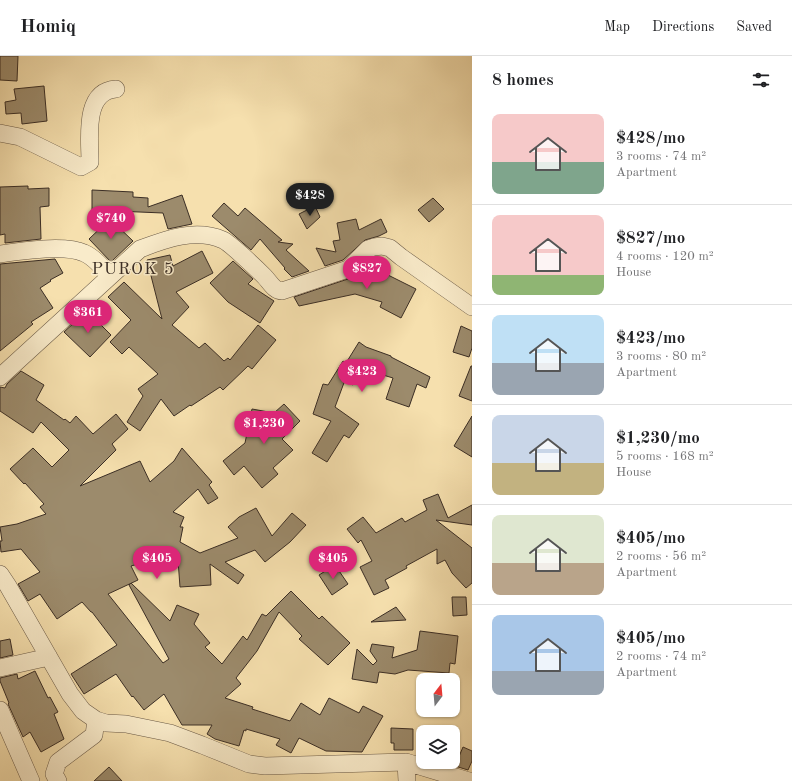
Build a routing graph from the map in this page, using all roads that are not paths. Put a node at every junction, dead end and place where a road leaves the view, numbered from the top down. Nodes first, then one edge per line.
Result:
1 (116, 89) dead end
2 (0, 132) edge
3 (0, 254) edge
4 (110, 276) junction
5 (472, 307) edge
6 (0, 377) edge
7 (0, 574) edge
8 (48, 657) junction
9 (0, 668) edge
10 (0, 710) edge
11 (96, 720) junction
12 (406, 762) junction
13 (31, 781) edge
14 (58, 781) edge
15 (407, 781) edge
16 (469, 781) edge

1 - 2 street
3 - 4 street
4 - 5 street
4 - 6 street
7 - 8 street
8 - 9 street
8 - 11 street
10 - 13 street
11 - 12 street
11 - 14 street
12 - 15 street
12 - 16 street

